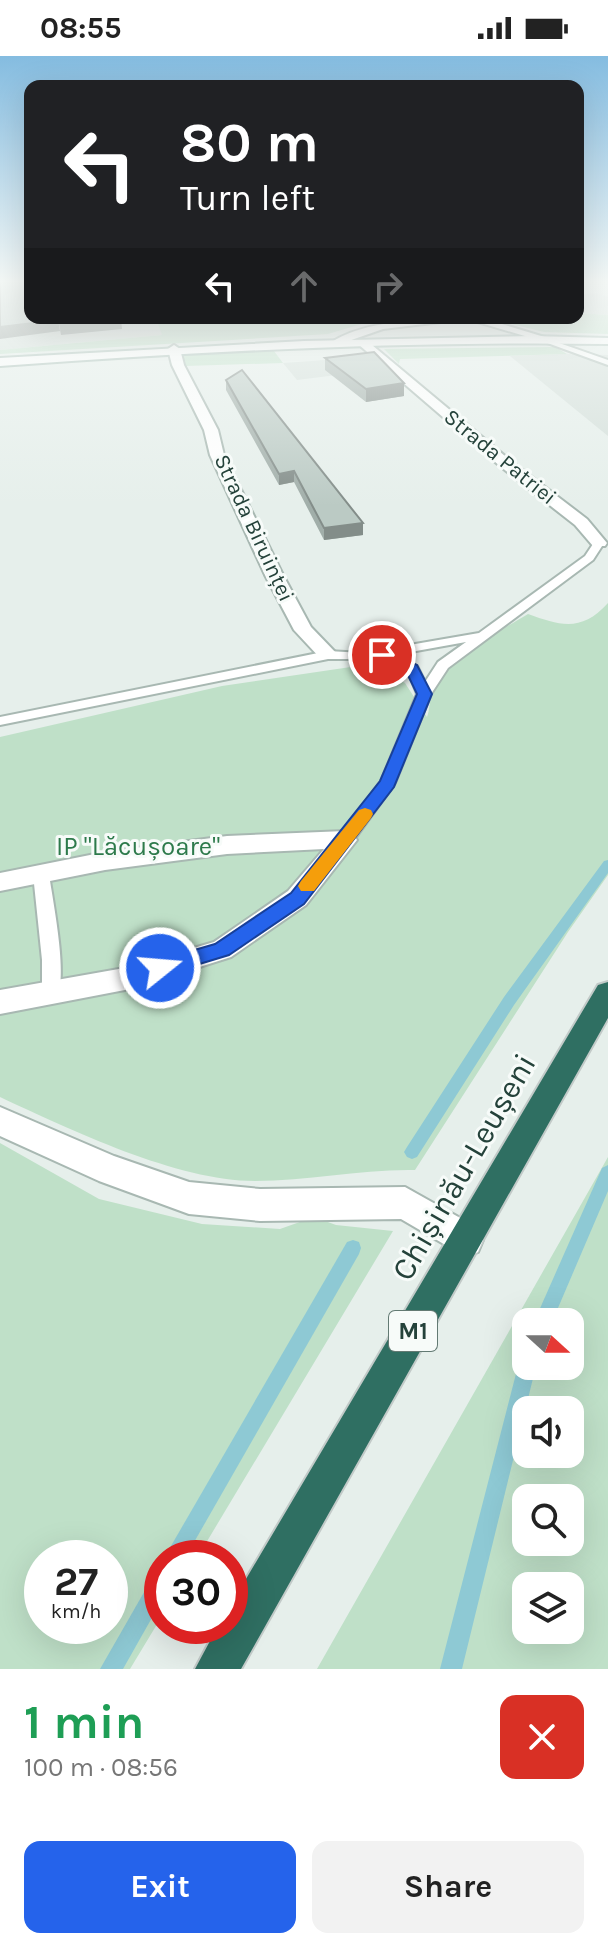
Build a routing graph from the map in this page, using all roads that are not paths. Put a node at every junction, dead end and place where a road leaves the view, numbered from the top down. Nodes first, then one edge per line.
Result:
1 (90, 355) edge
2 (176, 355) edge
3 (378, 355) edge
4 (588, 355) edge
5 (0, 362) edge
6 (608, 363) edge
7 (599, 543) joint
8 (481, 636) junction
9 (328, 655) junction
10 (382, 655) junction
11 (424, 694) junction
12 (0, 721) edge
13 (345, 840) junction
14 (41, 874) junction
15 (0, 882) edge
16 (51, 993) junction
17 (608, 993) edge
18 (0, 1002) edge
19 (0, 1121) edge
20 (466, 1240) junction
21 (217, 1669) edge

1 - 5 street
2 - 9 street, Strada Biruinței
3 - 7 street, Strada Patriei
4 - 6 lane
7 - 8 lane
8 - 10 lane
8 - 11 lane
9 - 10 lane
9 - 12 lane
10 - 11 lane
11 - 13 lane
13 - 14 street
13 - 16 street
14 - 15 street
14 - 16 lane
16 - 18 street
17 - 20 highway, Chișinău-Leușeni / M1
19 - 20 street
20 - 21 highway, Chișinău-Leușeni / M1

